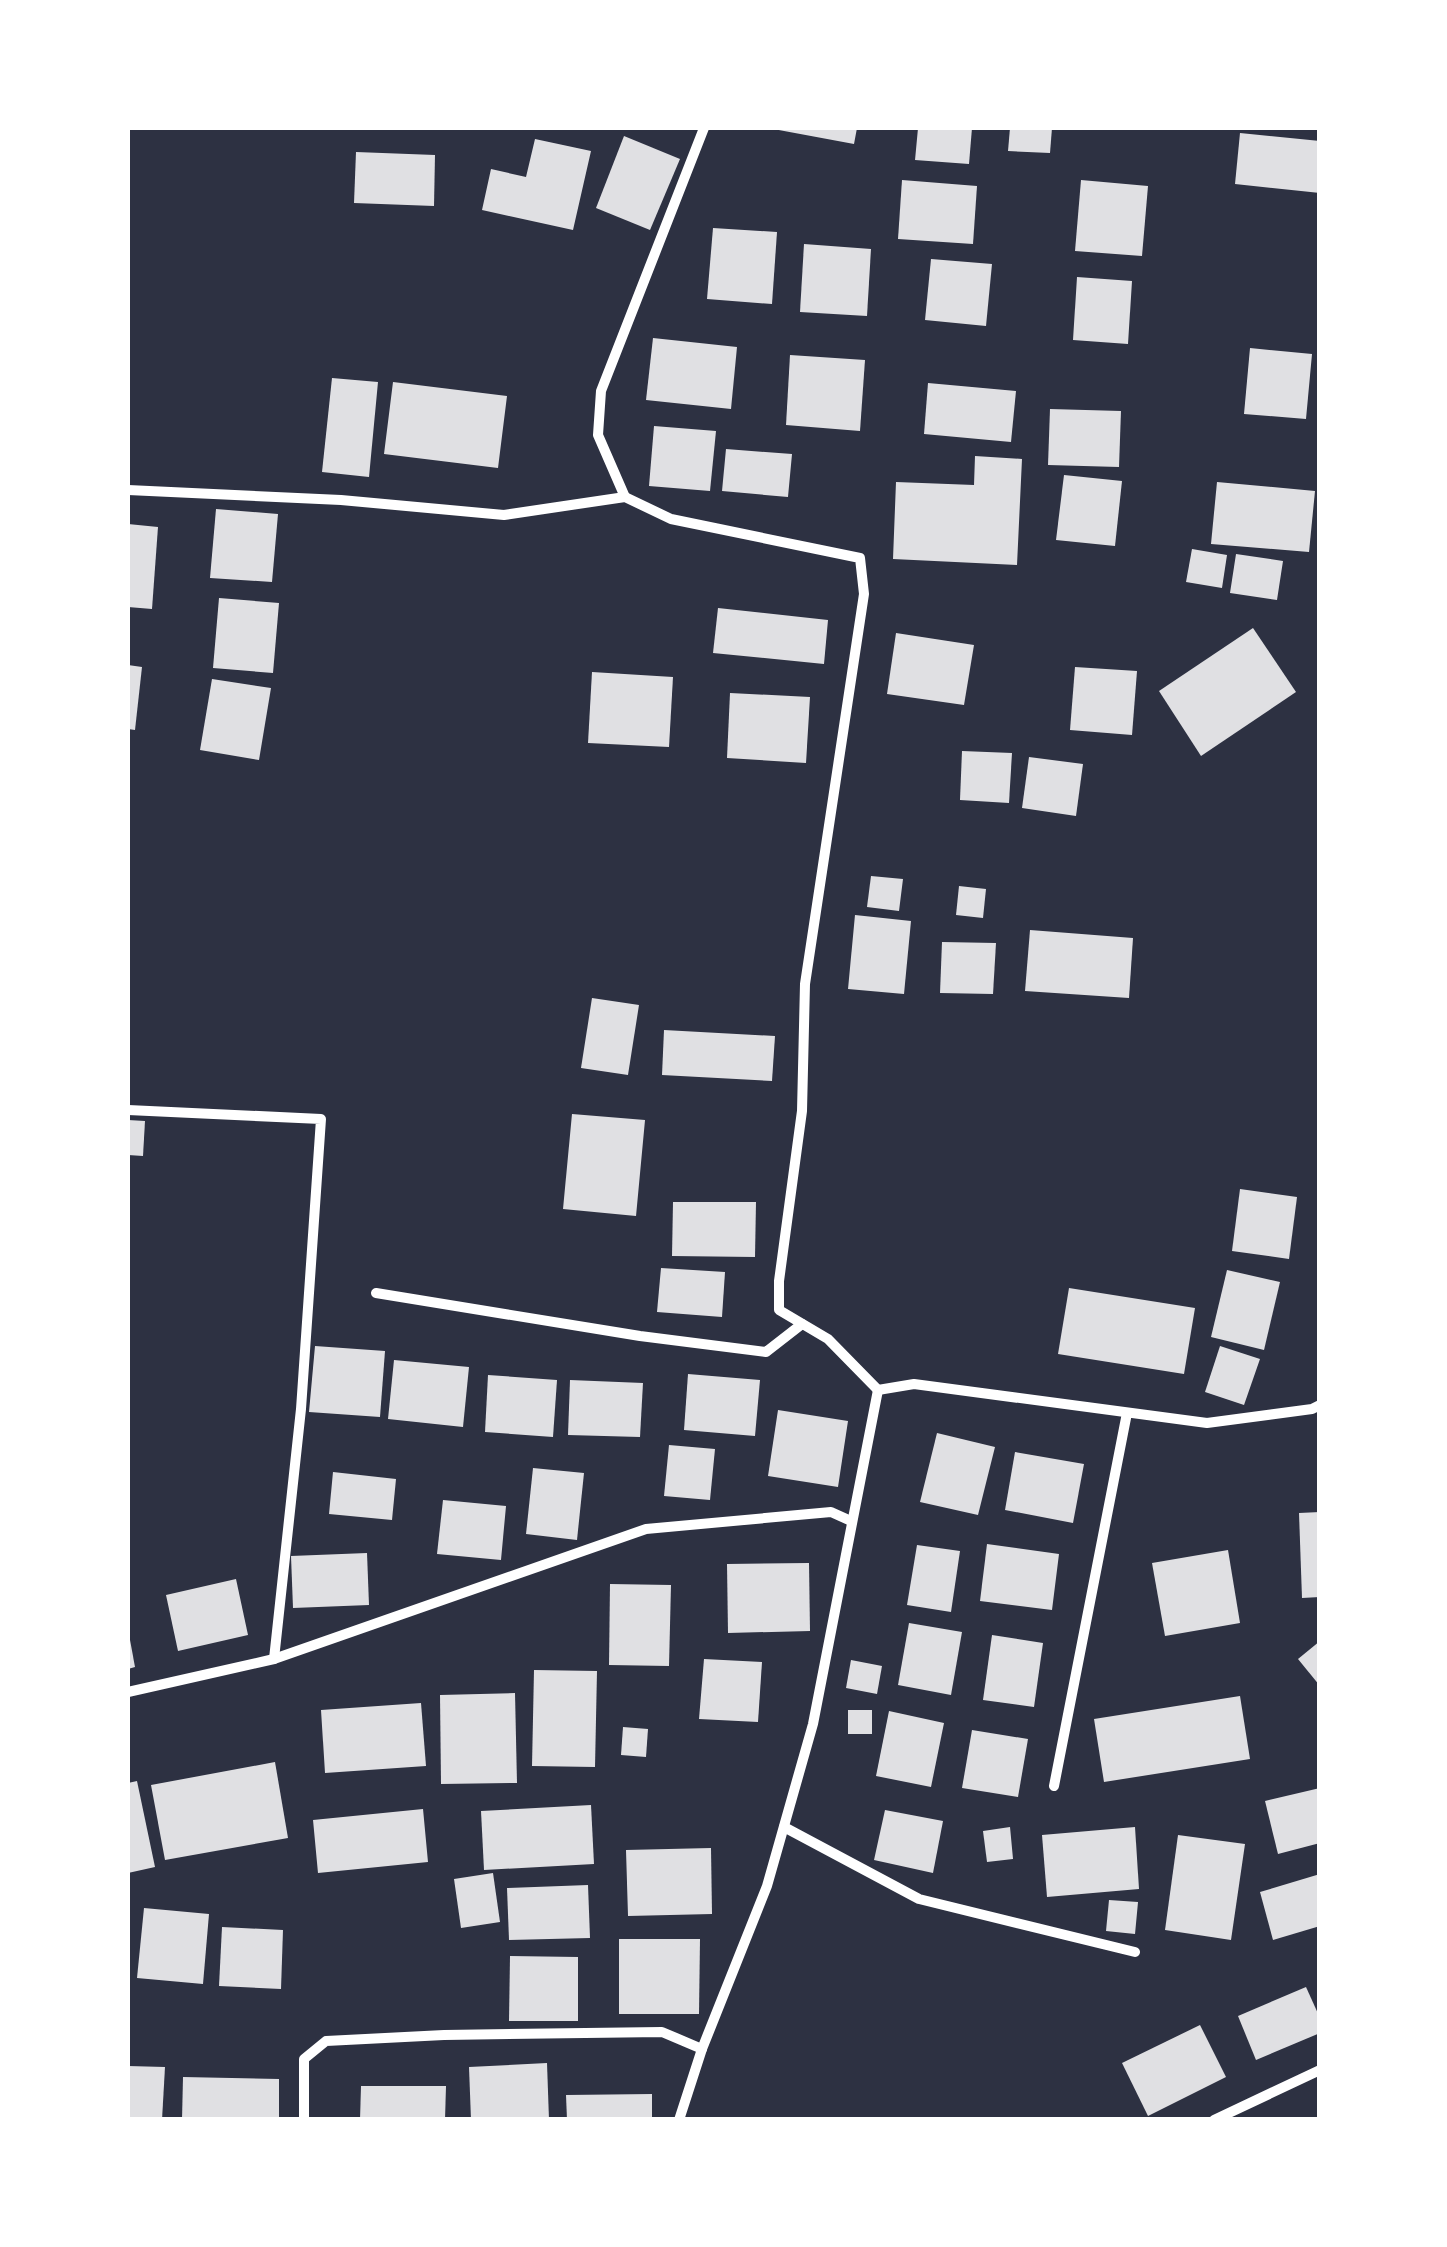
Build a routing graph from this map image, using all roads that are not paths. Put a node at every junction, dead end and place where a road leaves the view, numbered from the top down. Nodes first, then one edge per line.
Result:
1 (704, 128) edge
2 (128, 490) edge
3 (625, 497) junction
4 (128, 1110) edge
5 (376, 1293) dead end
6 (802, 1324) junction
7 (878, 1390) junction
8 (1320, 1404) edge
9 (1127, 1413) junction
10 (851, 1520) junction
11 (274, 1660) junction
12 (128, 1692) edge
13 (1054, 1786) dead end
14 (784, 1827) junction
15 (1136, 1952) dead end
16 (702, 2049) junction
17 (1320, 2070) edge
18 (304, 2120) edge
19 (679, 2120) edge
20 (1214, 2120) edge

1 - 3 street
2 - 3 street
3 - 6 street
4 - 11 street
5 - 6 street
6 - 7 street
7 - 9 street
7 - 10 street
8 - 9 street
9 - 13 street
10 - 11 street
10 - 14 street
11 - 12 street
14 - 15 street
14 - 16 street
16 - 18 street
16 - 19 street
17 - 20 street

